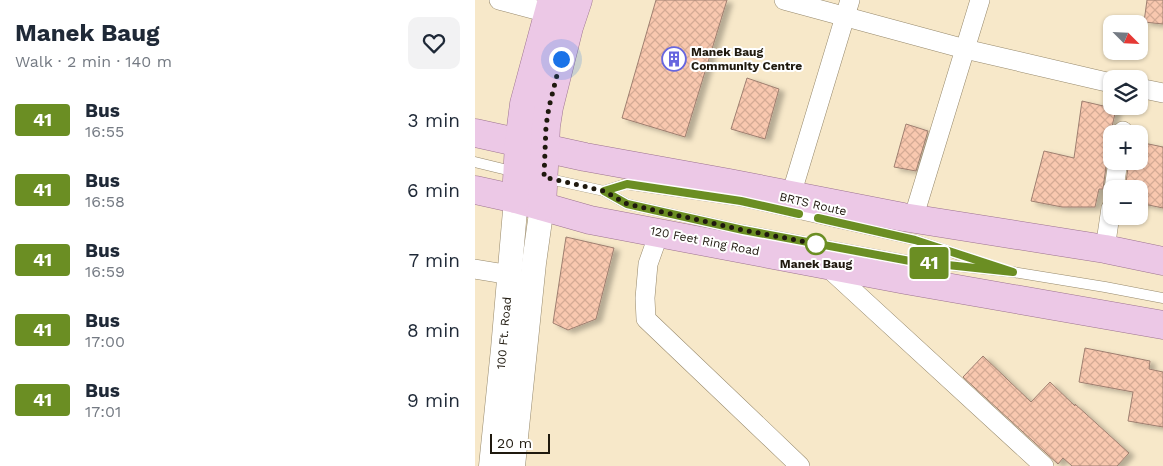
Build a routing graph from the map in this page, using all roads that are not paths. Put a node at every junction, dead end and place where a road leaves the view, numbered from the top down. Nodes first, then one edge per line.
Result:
1 (499, 0) edge
2 (578, 0) edge
3 (783, 0) edge
4 (980, 0) edge
5 (550, 7) edge
6 (847, 8) edge
7 (965, 49) junction
8 (1103, 80) edge
9 (1148, 90) edge
10 (1163, 93) edge
11 (475, 133) edge
12 (519, 143) junction
13 (545, 148) junction
14 (475, 162) edge
15 (531, 175) junction
16 (475, 190) edge
17 (604, 191) junction
18 (791, 195) junction
19 (516, 199) junction
20 (542, 206) junction
21 (913, 219) junction
22 (1109, 225) edge
23 (659, 233) junction
24 (1105, 249) junction
25 (1163, 261) edge
26 (823, 263) junction
27 (475, 270) edge
28 (1013, 272) junction
29 (510, 275) junction
30 (1163, 298) edge
31 (1163, 325) edge
32 (491, 466) edge
33 (513, 466) edge
34 (800, 466) edge
35 (1044, 466) edge

1 - 5 street
2 - 13 main road
3 - 6 street
4 - 7 street
5 - 12 main road
6 - 7 street
6 - 18 street
7 - 8 street
7 - 21 street
9 - 10 street
11 - 12 main road
12 - 13 main road
12 - 15 main road
13 - 15 main road
13 - 18 main road
14 - 15 lane, BRTS Route
15 - 17 lane, BRTS Route
15 - 19 main road
15 - 20 main road
16 - 19 main road
17 - 28 lane, BRTS Route
17 - 28 lane, BRTS Route
18 - 21 main road
19 - 20 main road, 120 Feet Ring Road
19 - 29 street, 100 Ft. Road
20 - 23 main road, 120 Feet Ring Road
20 - 33 street, 100 Ft. Road
21 - 24 main road
22 - 24 street
23 - 26 main road, 120 Feet Ring Road
23 - 34 street
24 - 25 main road
26 - 31 main road, 120 Feet Ring Road
26 - 35 street
27 - 29 street
28 - 30 lane, BRTS Route
29 - 32 street, 100 Ft. Road

